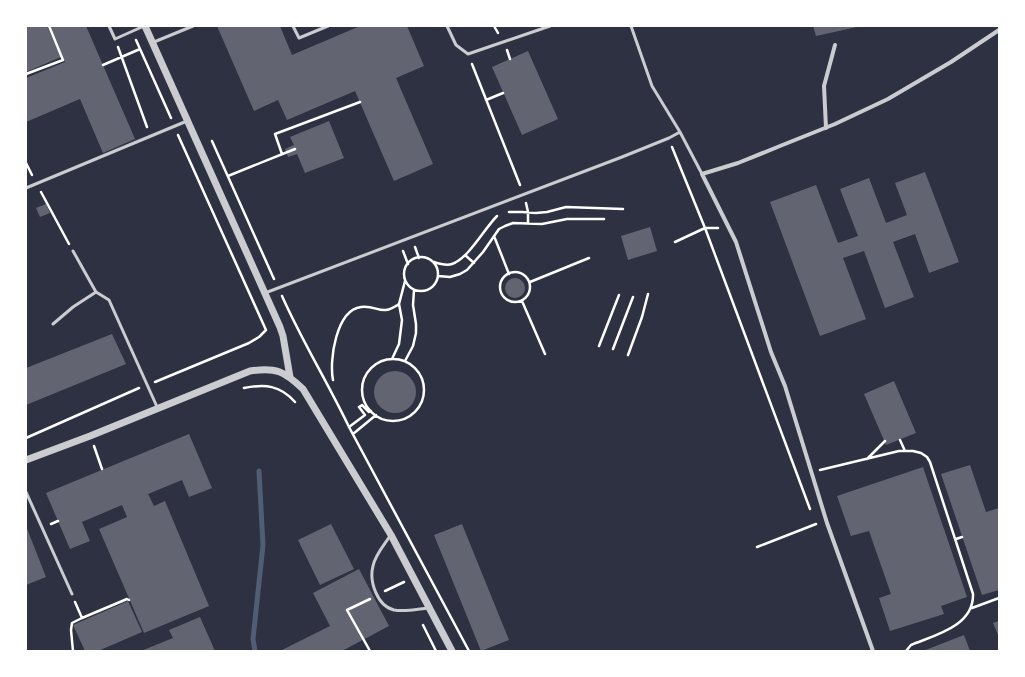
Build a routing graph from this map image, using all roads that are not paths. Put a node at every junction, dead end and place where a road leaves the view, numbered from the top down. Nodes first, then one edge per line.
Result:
1 (109, 26) edge
2 (145, 26) edge
3 (193, 26) edge
4 (293, 26) edge
5 (328, 26) edge
6 (447, 26) edge
7 (550, 26) edge
8 (632, 26) edge
9 (999, 30) edge
10 (153, 42) junction
11 (835, 45) dead end
12 (188, 121) junction
13 (826, 128) junction
14 (680, 132) junction
15 (702, 174) junction
16 (26, 188) edge
17 (73, 251) road end
18 (96, 292) junction
19 (265, 293) junction
20 (53, 324) dead end
21 (290, 377) junction
22 (158, 409) junction
23 (26, 460) edge
24 (26, 492) edge
25 (391, 535) junction
26 (72, 594) road end
27 (430, 608) junction
28 (452, 651) edge
29 (873, 651) edge

1 - 2 lane
2 - 10 street
3 - 10 lane
4 - 5 lane
6 - 7 lane
8 - 14 lane
9 - 13 street
10 - 12 street
11 - 13 street
12 - 16 lane
12 - 19 street
13 - 15 street
14 - 15 lane
14 - 19 lane
15 - 29 street
17 - 18 lane
18 - 20 lane
18 - 22 lane
19 - 21 street
21 - 22 street
21 - 25 street
22 - 23 street
24 - 26 lane
25 - 27 street
25 - 27 lane
27 - 28 street

